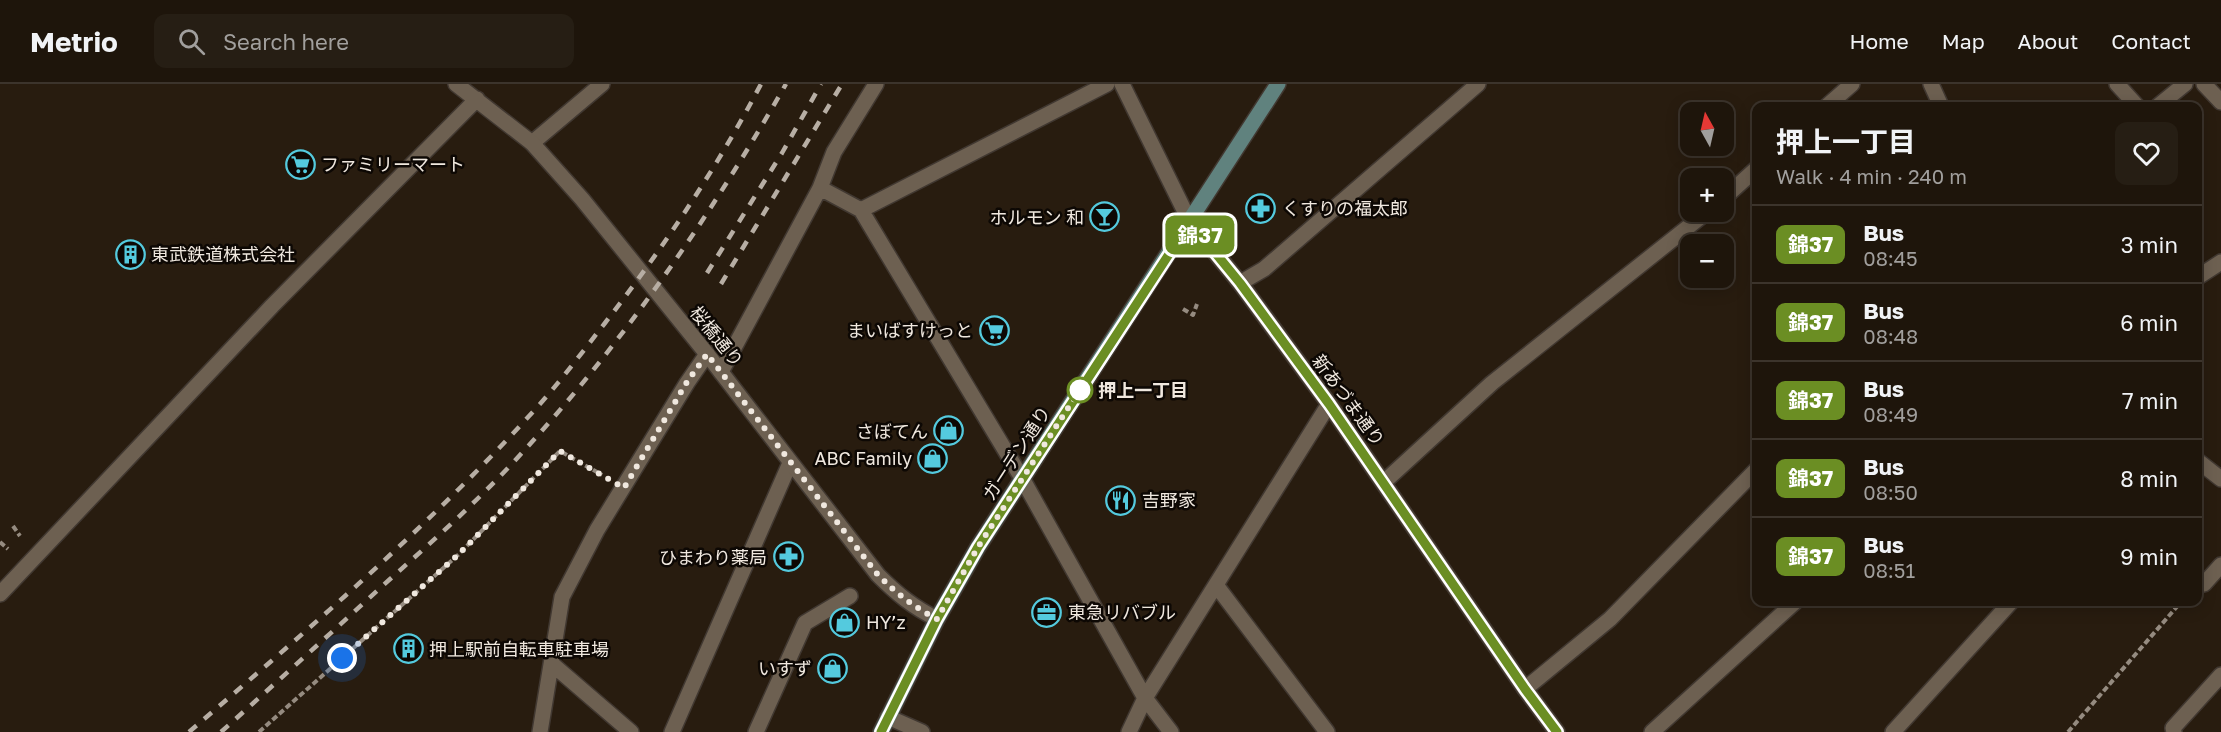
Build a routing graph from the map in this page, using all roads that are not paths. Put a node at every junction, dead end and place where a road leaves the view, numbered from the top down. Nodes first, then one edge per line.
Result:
1 (456, 84) edge
2 (602, 84) edge
3 (876, 84) edge
4 (1107, 84) edge
5 (1122, 84) edge
6 (1278, 84) edge
7 (1478, 84) edge
8 (1852, 84) edge
9 (1931, 84) edge
10 (2117, 84) edge
11 (2185, 84) edge
12 (2204, 84) edge
13 (477, 99) junction
14 (1832, 102) edge
15 (1939, 102) edge
16 (2133, 102) edge
17 (2163, 102) edge
18 (2221, 102) edge
19 (532, 143) junction
20 (1752, 173) edge
21 (820, 188) junction
22 (1734, 189) edge
23 (861, 210) junction
24 (1190, 222) junction
25 (1694, 222) edge
26 (2221, 262) edge
27 (2202, 275) edge
28 (1240, 283) junction
29 (707, 354) junction
30 (721, 372) junction
31 (1329, 404) junction
32 (790, 463) junction
33 (2202, 464) edge
34 (1752, 474) edge
35 (2221, 478) edge
36 (1023, 480) junction
37 (1384, 482) junction
38 (2221, 565) edge
39 (2204, 584) dead end
40 (1216, 585) junction
41 (0, 594) edge
42 (850, 596) dead end
43 (1791, 606) edge
44 (2007, 606) edge
45 (937, 619) junction
46 (552, 664) junction
47 (2221, 675) edge
48 (1525, 689) junction
49 (1145, 698) junction
50 (888, 717) junction
51 (540, 732) edge
52 (631, 732) edge
53 (672, 732) edge
54 (756, 732) edge
55 (881, 732) edge
56 (922, 732) edge
57 (1129, 732) edge
58 (1171, 732) edge
59 (1327, 732) edge
60 (1557, 732) edge
61 (1652, 732) edge
62 (1893, 732) edge
63 (2174, 732) edge

1 - 13 street, 桜橋通り
2 - 19 street
3 - 21 street
4 - 23 street
5 - 24 street, 新あづま通り
6 - 24 main road, ガーデン通り
7 - 28 street
8 - 14 street
9 - 15 street
10 - 16 street
11 - 17 street
12 - 18 street
13 - 19 street, 桜橋通り
13 - 41 street
19 - 29 street, 桜橋通り
20 - 22 street
21 - 23 street
21 - 30 street
23 - 36 street
24 - 28 street, 新あづま通り
24 - 36 main road, ガーデン通り
25 - 37 street
26 - 27 street
28 - 31 street, 新あづま通り
29 - 30 street, 桜橋通り
29 - 46 street
30 - 32 street, 桜橋通り
31 - 37 street, 新あづま通り
31 - 40 street
32 - 45 street, 桜橋通り
32 - 53 street
33 - 35 street
34 - 48 street
36 - 45 main road, ガーデン通り
36 - 49 street
37 - 48 street, 新あづま通り
38 - 39 street
40 - 49 street
40 - 59 street
42 - 54 street
43 - 61 street
44 - 62 street
45 - 50 main road, ガーデン通り
46 - 51 street
46 - 52 street
47 - 63 street
48 - 60 street, 新あづま通り
49 - 57 street
49 - 58 street
50 - 55 main road, ガーデン通り
50 - 56 street

